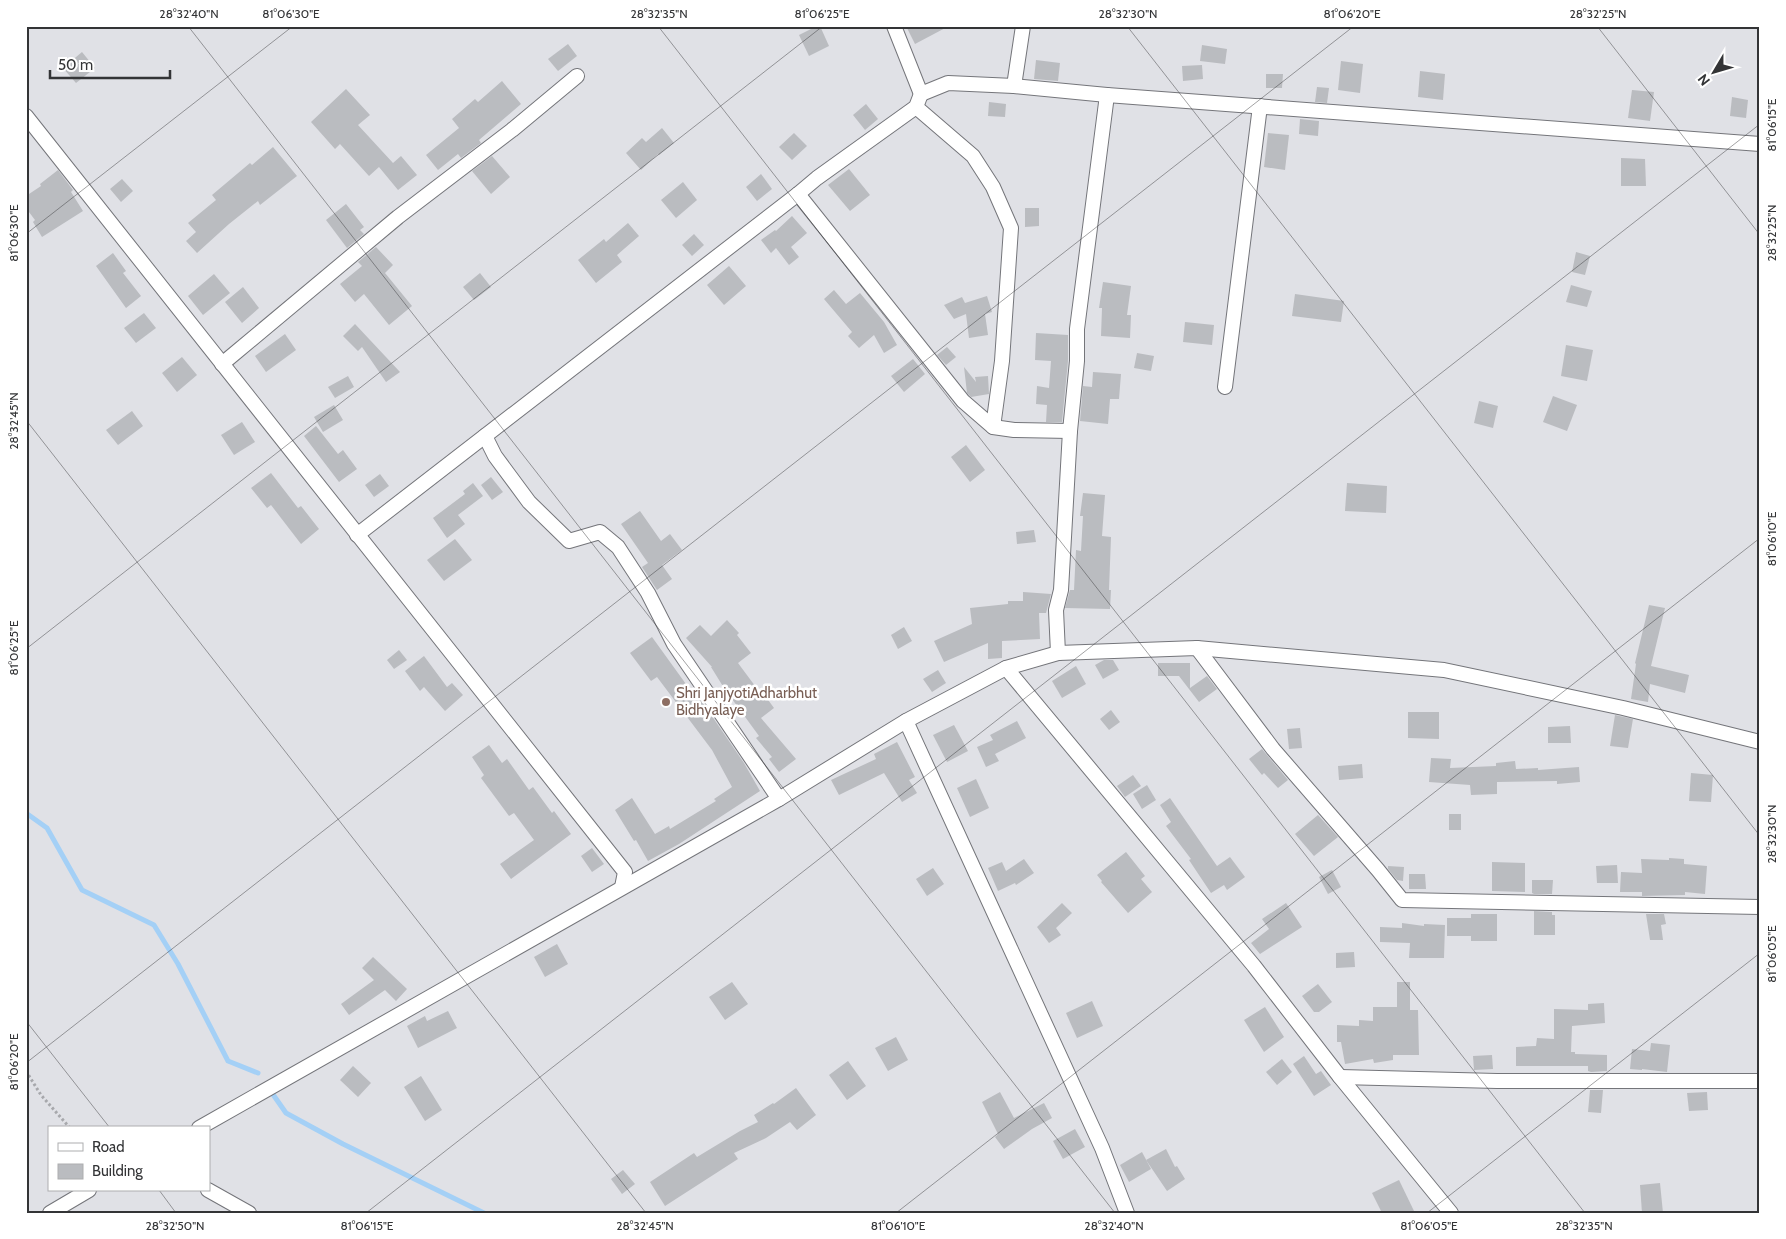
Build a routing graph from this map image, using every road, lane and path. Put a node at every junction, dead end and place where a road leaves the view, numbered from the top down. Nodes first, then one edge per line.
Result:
1 (894, 26) edge
2 (1023, 26) edge
3 (577, 76) dead end
4 (1014, 86) junction
5 (1107, 95) junction
6 (919, 101) junction
7 (1260, 106) junction
8 (26, 116) edge
9 (1760, 144) edge
10 (798, 194) junction
11 (222, 364) junction
12 (1225, 387) dead end
13 (993, 427) junction
14 (1070, 430) junction
15 (485, 436) junction
16 (357, 535) junction
17 (1197, 648) junction
18 (1058, 653) junction
19 (1006, 668) junction
20 (906, 720) junction
21 (1760, 742) edge
22 (779, 799) junction
23 (622, 887) junction
24 (1760, 907) edge
25 (26, 1072) edge
26 (1340, 1078) junction
27 (1760, 1081) edge
28 (68, 1126) edge
29 (203, 1126) edge
30 (210, 1191) edge
31 (87, 1192) edge
32 (50, 1213) edge
33 (250, 1213) edge
34 (1127, 1213) edge
35 (1451, 1213) edge

1 - 6 street
2 - 4 street
3 - 11 street
4 - 5 street
4 - 6 street
5 - 7 street
5 - 14 street
6 - 10 street
6 - 13 street
7 - 9 street
7 - 12 street
8 - 11 street
10 - 13 street
10 - 15 street
11 - 16 street
13 - 14 street
14 - 18 street
15 - 16 street
15 - 22 street
16 - 23 street
17 - 18 street
17 - 21 street
17 - 24 street
18 - 19 street
19 - 20 street
19 - 26 street
20 - 22 street
20 - 34 street
22 - 23 street
23 - 29 street
25 - 28 path
26 - 27 street
26 - 35 street
30 - 33 street
31 - 32 street

